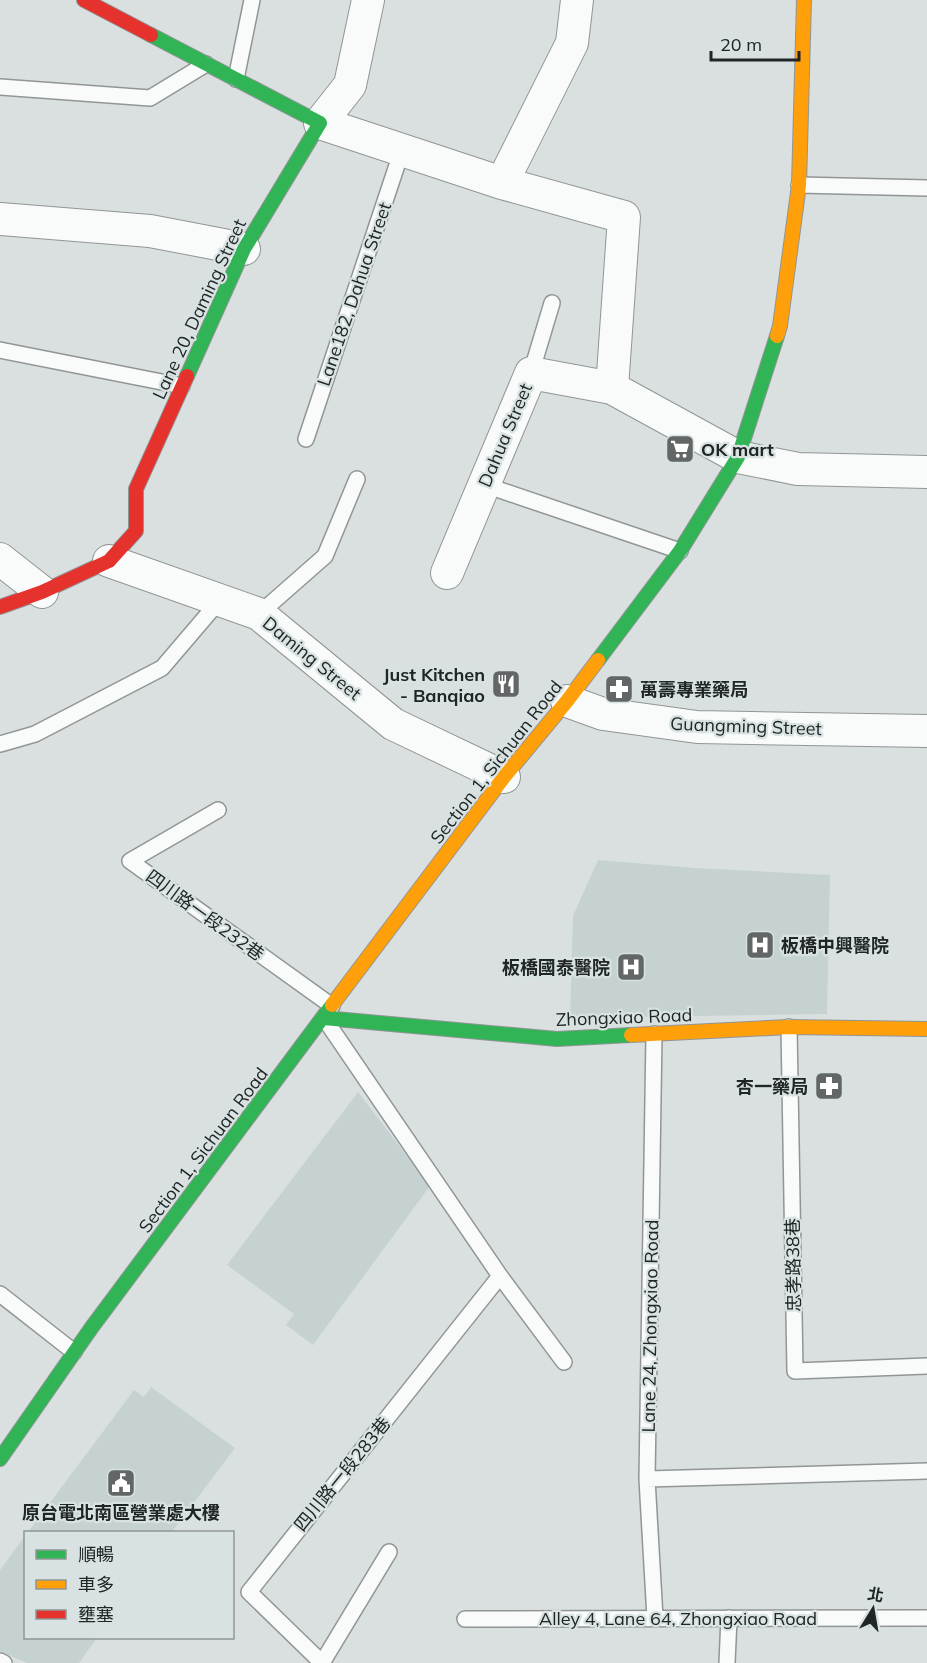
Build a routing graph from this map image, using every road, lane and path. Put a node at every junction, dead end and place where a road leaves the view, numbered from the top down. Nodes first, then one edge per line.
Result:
1 (84, 0) edge
2 (252, 0) edge
3 (368, 0) edge
4 (577, 0) edge
5 (804, 0) edge
6 (206, 64) junction
7 (236, 80) junction
8 (0, 87) edge
9 (320, 123) junction
10 (402, 150) junction
11 (502, 183) junction
12 (800, 184) junction
13 (927, 188) edge
14 (0, 219) edge
15 (244, 249) junction
16 (552, 303) dead end
17 (0, 350) edge
18 (531, 373) junction
19 (182, 386) junction
20 (612, 388) junction
21 (306, 439) dead end
22 (738, 457) junction
23 (927, 472) edge
24 (357, 479) dead end
25 (484, 485) junction
26 (680, 551) junction
27 (0, 559) edge
28 (110, 561) junction
29 (447, 573) dead end
30 (42, 592) junction
31 (220, 600) junction
32 (0, 607) edge
33 (259, 614) junction
34 (567, 701) junction
35 (927, 731) edge
36 (0, 744) edge
37 (504, 777) junction
38 (218, 810) dead end
39 (328, 1012) junction
40 (789, 1027) junction
41 (927, 1029) edge
42 (654, 1034) junction
43 (500, 1276) junction
44 (0, 1294) edge
45 (74, 1352) junction
46 (564, 1362) dead end
47 (927, 1366) edge
48 (0, 1459) edge
49 (927, 1471) edge
50 (647, 1479) junction
51 (388, 1552) dead end
52 (655, 1618) junction
53 (729, 1618) junction
54 (927, 1618) edge
55 (465, 1619) dead end
56 (322, 1663) edge
57 (727, 1663) edge

1 - 6 main road
2 - 7 lane
3 - 9 street
4 - 11 street
5 - 12 main road, Section 1, Sichuan Road
6 - 7 main road
6 - 8 lane
7 - 9 main road
9 - 10 street
9 - 15 main road, Lane 20, Daming Street
10 - 11 street
10 - 21 lane, Lane182, Dahua Street
11 - 20 street
12 - 13 lane
12 - 22 main road, Section 1, Sichuan Road
14 - 15 street
15 - 19 main road, Lane 20, Daming Street
16 - 18 lane
17 - 19 lane
18 - 20 street, Dahua Street
18 - 25 street, Dahua Street
19 - 28 main road, Lane 20, Daming Street
20 - 22 street, Dahua Street
22 - 23 street, Dahua Street
22 - 26 main road, Section 1, Sichuan Road
24 - 33 lane
25 - 26 lane
25 - 29 street, Dahua Street
26 - 34 main road, Section 1, Sichuan Road
27 - 30 street
28 - 30 main road
28 - 31 street, Daming Street
30 - 32 main road
31 - 33 street, Daming Street
31 - 36 lane
33 - 37 street, Daming Street
34 - 35 street, Guangming Street
34 - 37 main road, Section 1, Sichuan Road
37 - 39 main road, Section 1, Sichuan Road
38 - 39 lane, 四川路一段232巷
39 - 42 main road, Zhongxiao Road
39 - 43 lane
39 - 45 main road, Section 1, Sichuan Road
40 - 41 main road, Zhongxiao Road
40 - 42 main road, Zhongxiao Road
40 - 47 lane, 忠孝路38巷
42 - 50 lane, Lane 24, Zhongxiao Road
43 - 46 lane
43 - 56 lane, 四川路一段283巷
44 - 45 lane
45 - 48 main road, Section 1, Sichuan Road
49 - 50 lane
50 - 52 lane, Lane 24, Zhongxiao Road
51 - 56 lane
52 - 53 lane, Alley 4, Lane 64, Zhongxiao Road
52 - 55 lane, Alley 4, Lane 64, Zhongxiao Road
53 - 54 lane, Alley 4, Lane 64, Zhongxiao Road
53 - 57 lane

